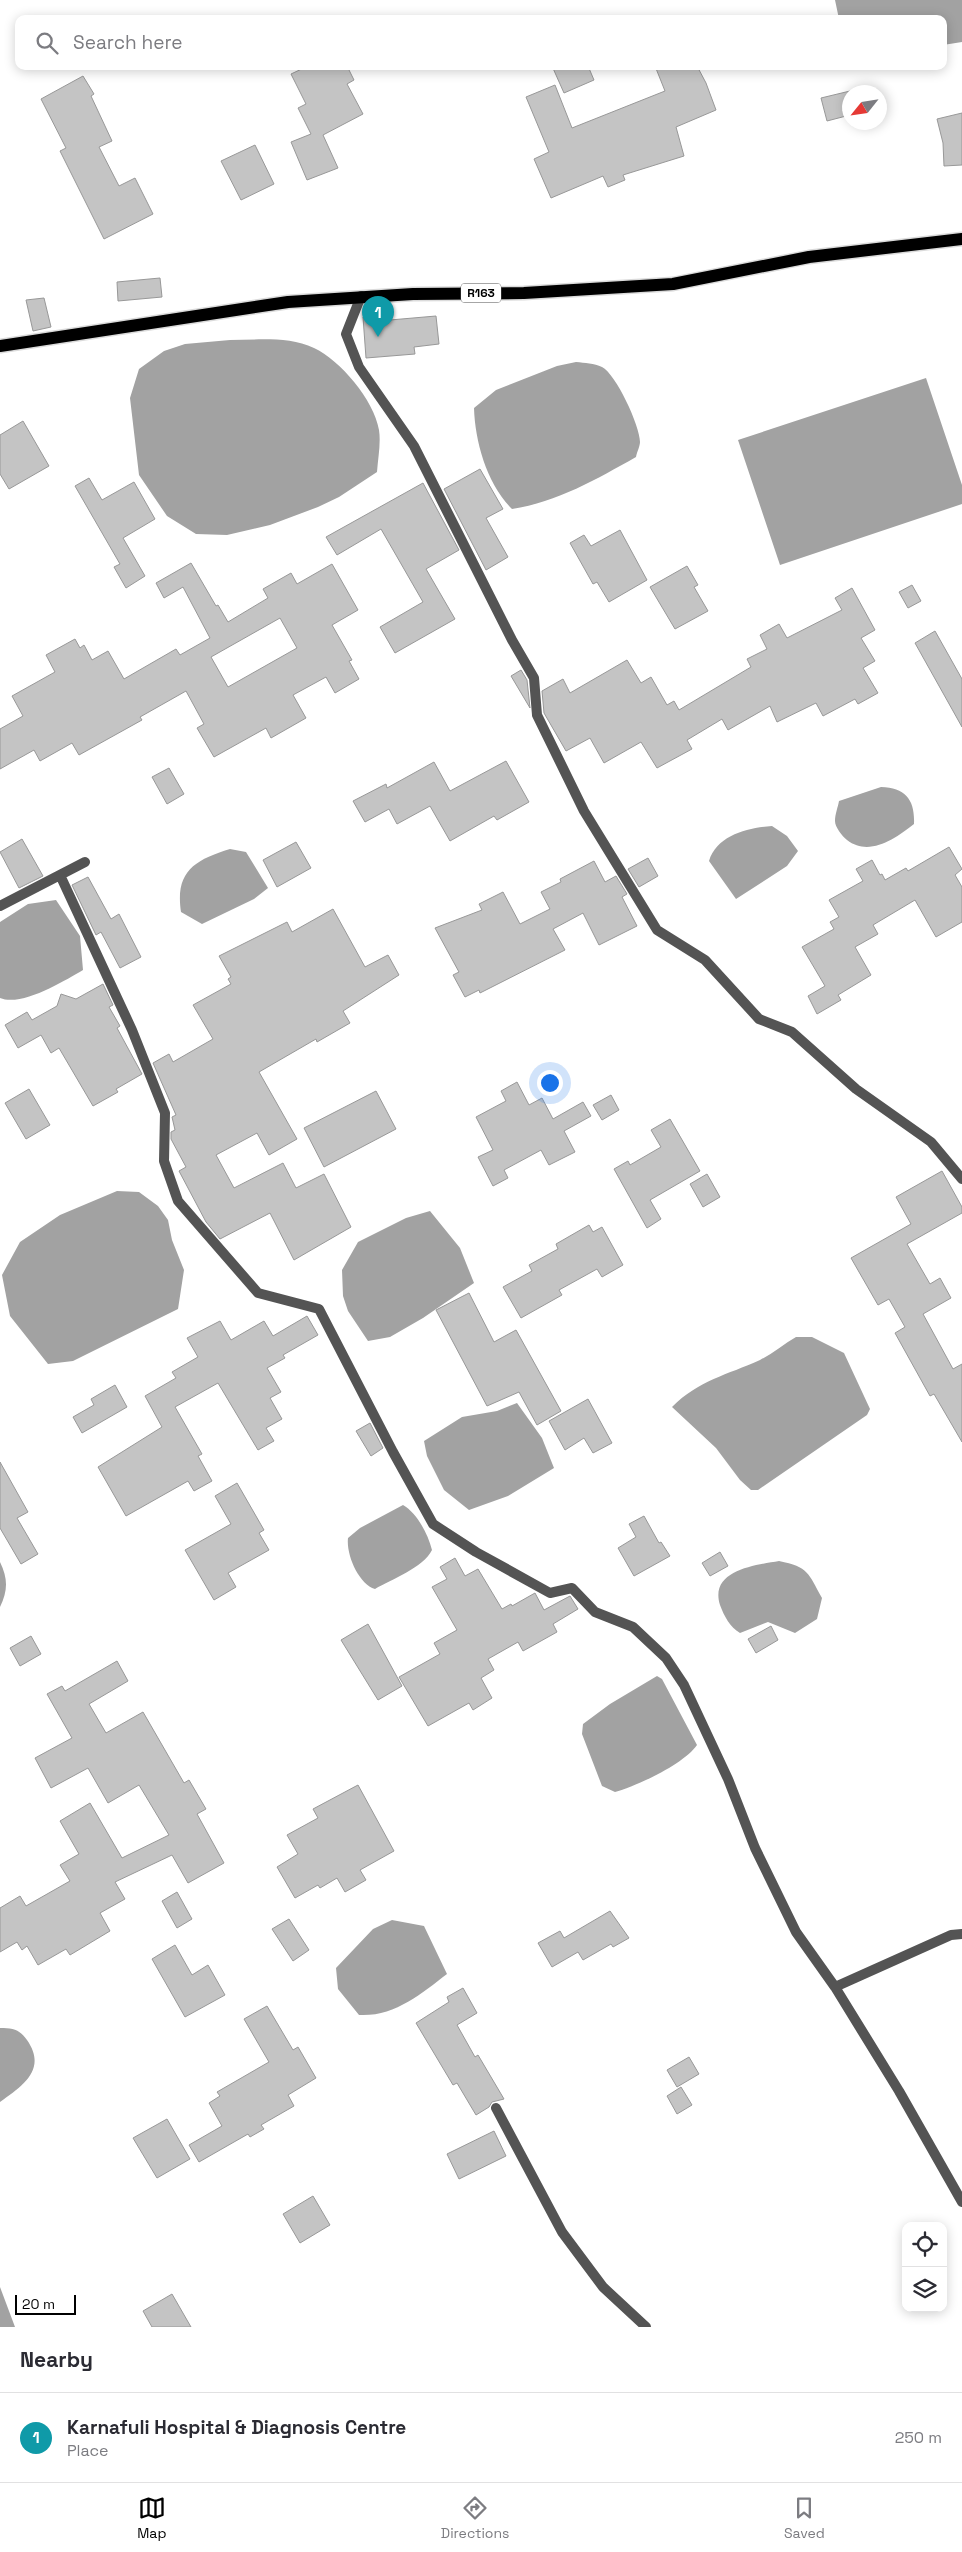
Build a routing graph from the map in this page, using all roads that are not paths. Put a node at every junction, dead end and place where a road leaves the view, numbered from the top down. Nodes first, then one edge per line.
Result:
1 (962, 239) edge
2 (361, 296) junction
3 (0, 346) edge
4 (86, 862) dead end
5 (60, 875) junction
6 (0, 906) edge
7 (962, 1179) edge
8 (962, 1934) edge
9 (835, 1986) junction
10 (496, 2108) dead end
11 (962, 2202) edge
12 (646, 2327) edge

1 - 2 main road, R163
2 - 3 main road, R163
2 - 7 street
4 - 5 street
5 - 6 street
5 - 9 street
8 - 9 street
9 - 11 street
10 - 12 street

